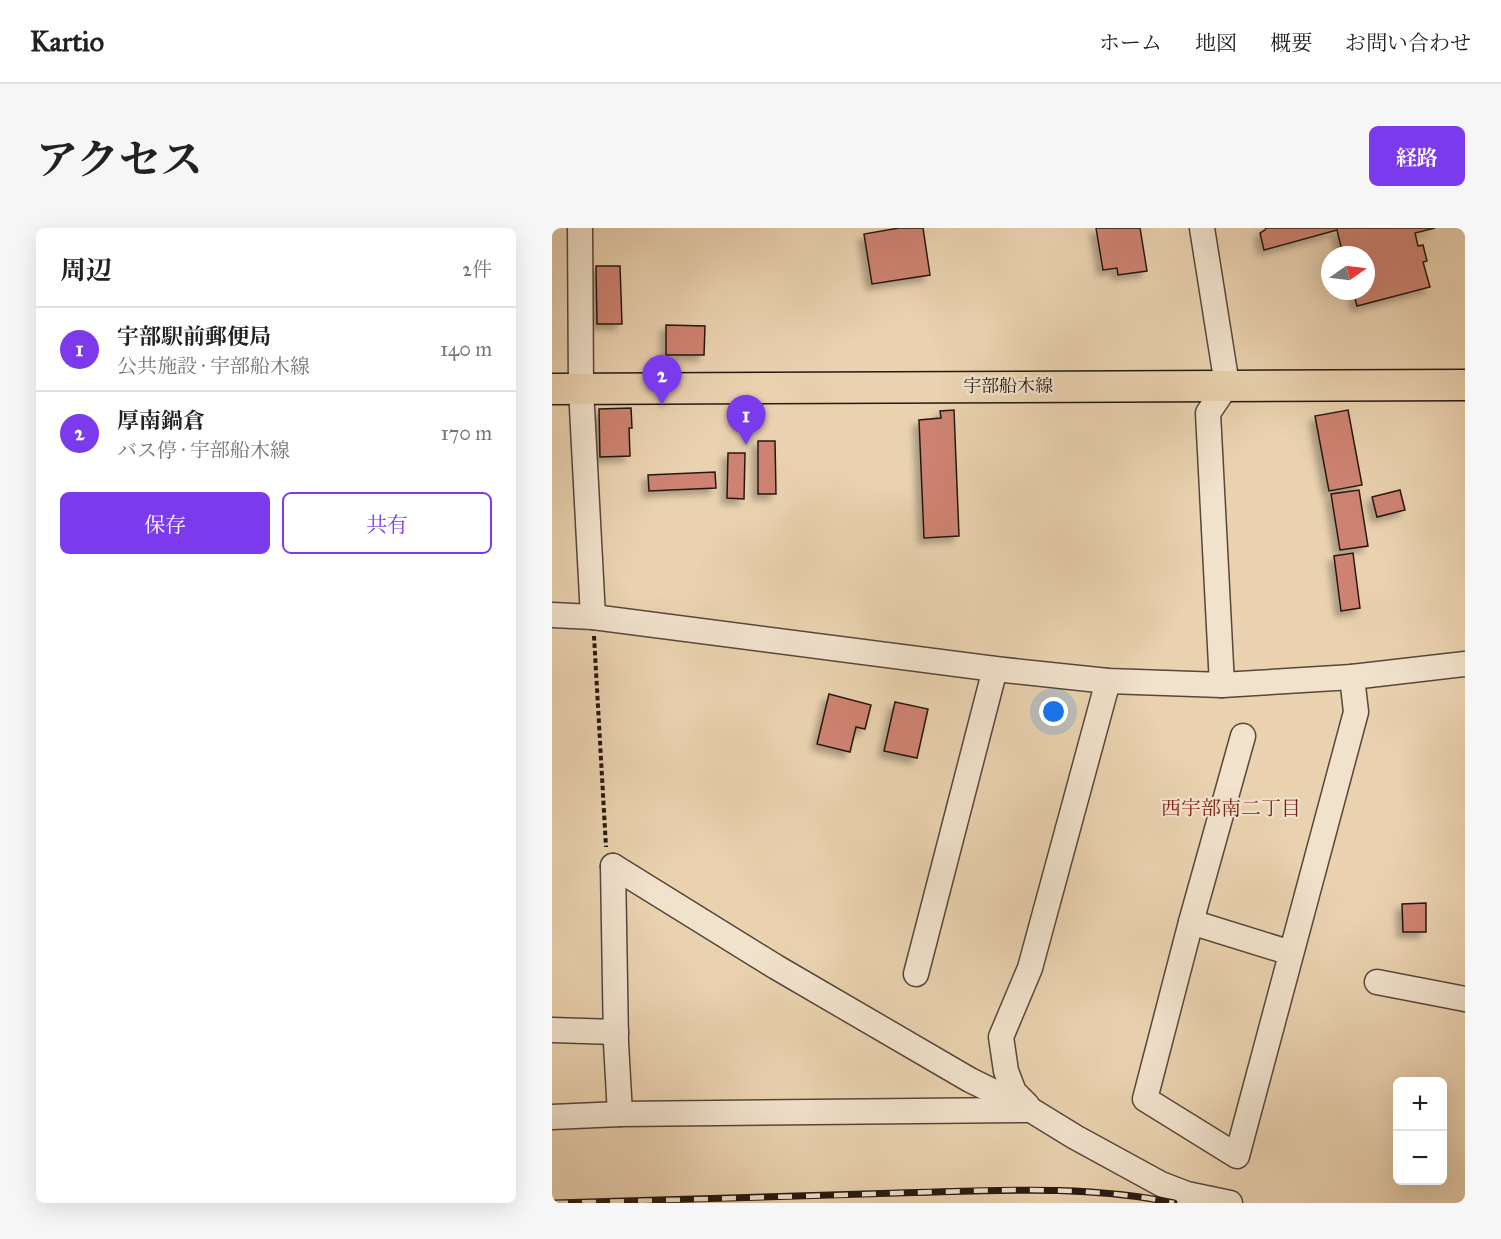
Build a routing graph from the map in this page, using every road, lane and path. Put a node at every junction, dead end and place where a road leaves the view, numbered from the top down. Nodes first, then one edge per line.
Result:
1 (579, 228) edge
2 (1202, 228) edge
3 (1227, 385) junction
4 (1465, 385) edge
5 (567, 389) edge
6 (552, 615) edge
7 (593, 617) junction
8 (1465, 664) edge
9 (995, 669) junction
10 (1352, 677) junction
11 (1108, 681) junction
12 (1222, 685) junction
13 (1243, 736) dead end
14 (613, 866) junction
15 (1191, 922) junction
16 (1291, 954) junction
17 (916, 974) dead end
18 (1377, 982) dead end
19 (1465, 999) edge
20 (552, 1030) edge
21 (616, 1032) junction
22 (1031, 1110) junction
23 (620, 1114) junction
24 (552, 1117) edge
25 (1230, 1203) edge

1 - 5 street
2 - 3 street
3 - 4 main road, 宇部船木線
3 - 5 main road, 宇部船木線
3 - 12 street
5 - 7 street
6 - 7 street
7 - 9 street
7 - 14 path
8 - 10 street
9 - 11 street
9 - 17 street
10 - 12 street
10 - 16 street
11 - 12 street
11 - 22 street
13 - 15 street
14 - 21 street
14 - 22 street
15 - 16 street
15 - 16 street
18 - 19 street
20 - 21 street
21 - 23 street
22 - 23 street
22 - 25 street
23 - 24 street

